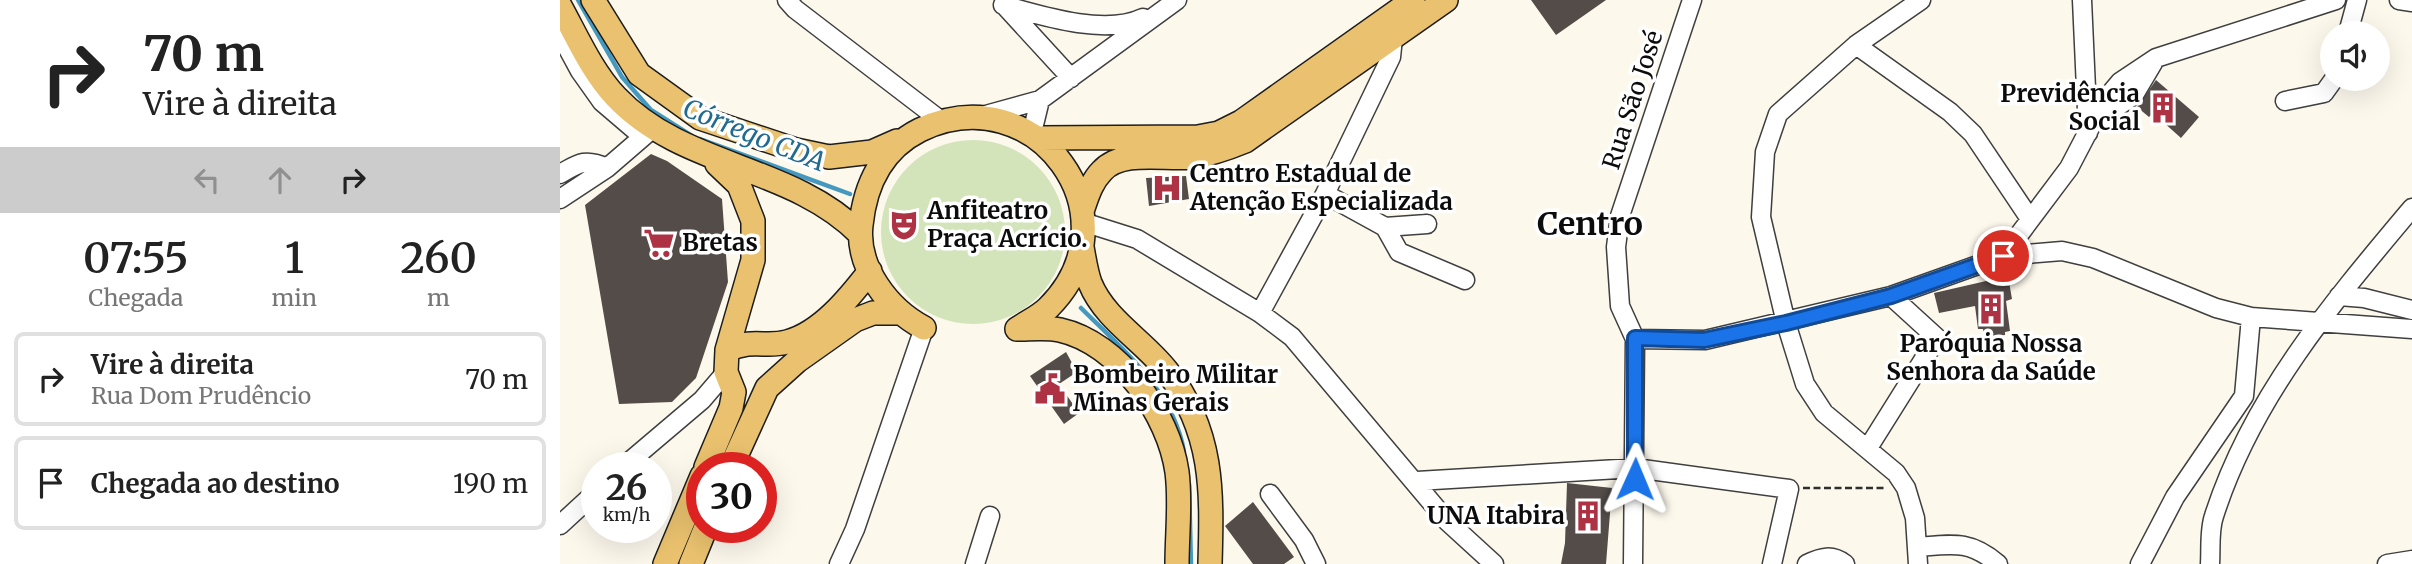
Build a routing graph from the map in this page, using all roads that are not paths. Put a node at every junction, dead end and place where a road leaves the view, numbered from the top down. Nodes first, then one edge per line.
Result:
1 (593, 0) edge
2 (787, 0) edge
3 (1413, 0) edge
4 (1446, 0) edge
5 (1692, 0) edge
6 (1921, 0) edge
7 (2082, 0) edge
8 (2336, 0) edge
9 (2357, 0) edge
10 (2399, 0) edge
11 (1001, 2) edge
12 (2412, 2) edge
13 (1171, 3) edge
14 (560, 6) edge
15 (2351, 21) edge
16 (560, 34) edge
17 (1393, 38) junction
18 (1856, 45) junction
19 (2156, 58) junction
20 (1349, 67) junction
21 (1383, 73) junction
22 (1071, 78) junction
23 (2120, 82) junction
24 (2325, 91) edge
25 (2134, 95) junction
26 (1040, 100) junction
27 (2285, 101) dead end
28 (982, 116) junction
29 (940, 120) junction
30 (2092, 128) junction
31 (648, 132) junction
32 (1036, 136) junction
33 (906, 137) junction
34 (710, 157) junction
35 (607, 167) junction
36 (560, 174) edge
37 (1325, 194) junction
38 (560, 199) edge
39 (2412, 208) edge
40 (1083, 216) junction
41 (2030, 219) junction
42 (1427, 224) dead end
43 (1385, 227) junction
44 (860, 234) junction
45 (1082, 247) junction
46 (2003, 256) junction
47 (870, 271) junction
48 (1465, 280) dead end
49 (1891, 296) junction
50 (2339, 296) junction
51 (2412, 310) edge
52 (900, 313) junction
53 (1259, 313) junction
54 (2251, 317) junction
55 (1786, 323) junction
56 (2317, 323) junction
57 (924, 328) joint
58 (2412, 329) edge
59 (1635, 338) junction
60 (729, 375) junction
61 (767, 388) junction
62 (2244, 396) junction
63 (2260, 407) junction
64 (1868, 448) junction
65 (641, 452) edge
66 (712, 452) edge
67 (738, 452) edge
68 (1635, 468) junction
69 (1417, 481) junction
70 (1270, 494) dead end
71 (581, 506) edge
72 (686, 514) edge
73 (990, 516) dead end
74 (560, 525) edge
75 (700, 543) edge
76 (1918, 556) edge
77 (2412, 560) edge
78 (665, 564) edge
79 (691, 564) edge
80 (839, 564) edge
81 (975, 564) edge
82 (1177, 564) edge
83 (1210, 564) edge
84 (1316, 564) edge
85 (1494, 564) edge
86 (1633, 564) edge
87 (1772, 564) edge
88 (1807, 564) edge
89 (1845, 564) edge
90 (1998, 564) edge
91 (2140, 564) edge
92 (2210, 564) edge
93 (2387, 564) edge

1 - 33 main road
2 - 29 street
3 - 32 main road
4 - 17 main road
5 - 59 street, Rua São José
6 - 18 street
7 - 30 street
8 - 19 street
9 - 15 street
10 - 12 street
11 - 13 street
11 - 22 street
13 - 22 street
14 - 31 main road
16 - 31 street
17 - 20 main road
17 - 21 street
18 - 41 street
18 - 55 street
19 - 23 street
19 - 25 street
20 - 21 street
20 - 40 main road
21 - 37 street
22 - 26 street
23 - 25 street
23 - 30 street
24 - 27 street
25 - 30 street
26 - 28 street
26 - 32 street
28 - 29 main road
28 - 32 main road
29 - 33 main road
30 - 41 street
31 - 34 main road
31 - 35 street
32 - 40 main road
33 - 44 main road
34 - 44 main road
34 - 60 main road
35 - 36 street
35 - 38 street
37 - 43 street
37 - 53 street
39 - 50 street
40 - 45 main road
40 - 53 street
41 - 46 street
42 - 43 street
43 - 48 street
44 - 47 main road
45 - 82 main road
45 - 83 main road
46 - 49 street
46 - 54 street
47 - 52 main road
47 - 60 main road
49 - 55 street
49 - 64 street
50 - 51 street
50 - 56 street
52 - 57 main road
52 - 61 main road
53 - 69 street
54 - 56 street
54 - 62 street
55 - 59 street
55 - 64 street
56 - 58 street
56 - 63 street
57 - 80 street
59 - 68 street
60 - 61 main road
60 - 65 street
60 - 66 main road
61 - 67 main road
62 - 63 street
62 - 91 street
63 - 92 street
64 - 76 street
68 - 69 street
68 - 86 street
68 - 87 street
69 - 85 street
70 - 84 street
71 - 74 street
72 - 78 main road
73 - 81 street
75 - 79 main road
76 - 90 street
77 - 93 street
88 - 89 street

